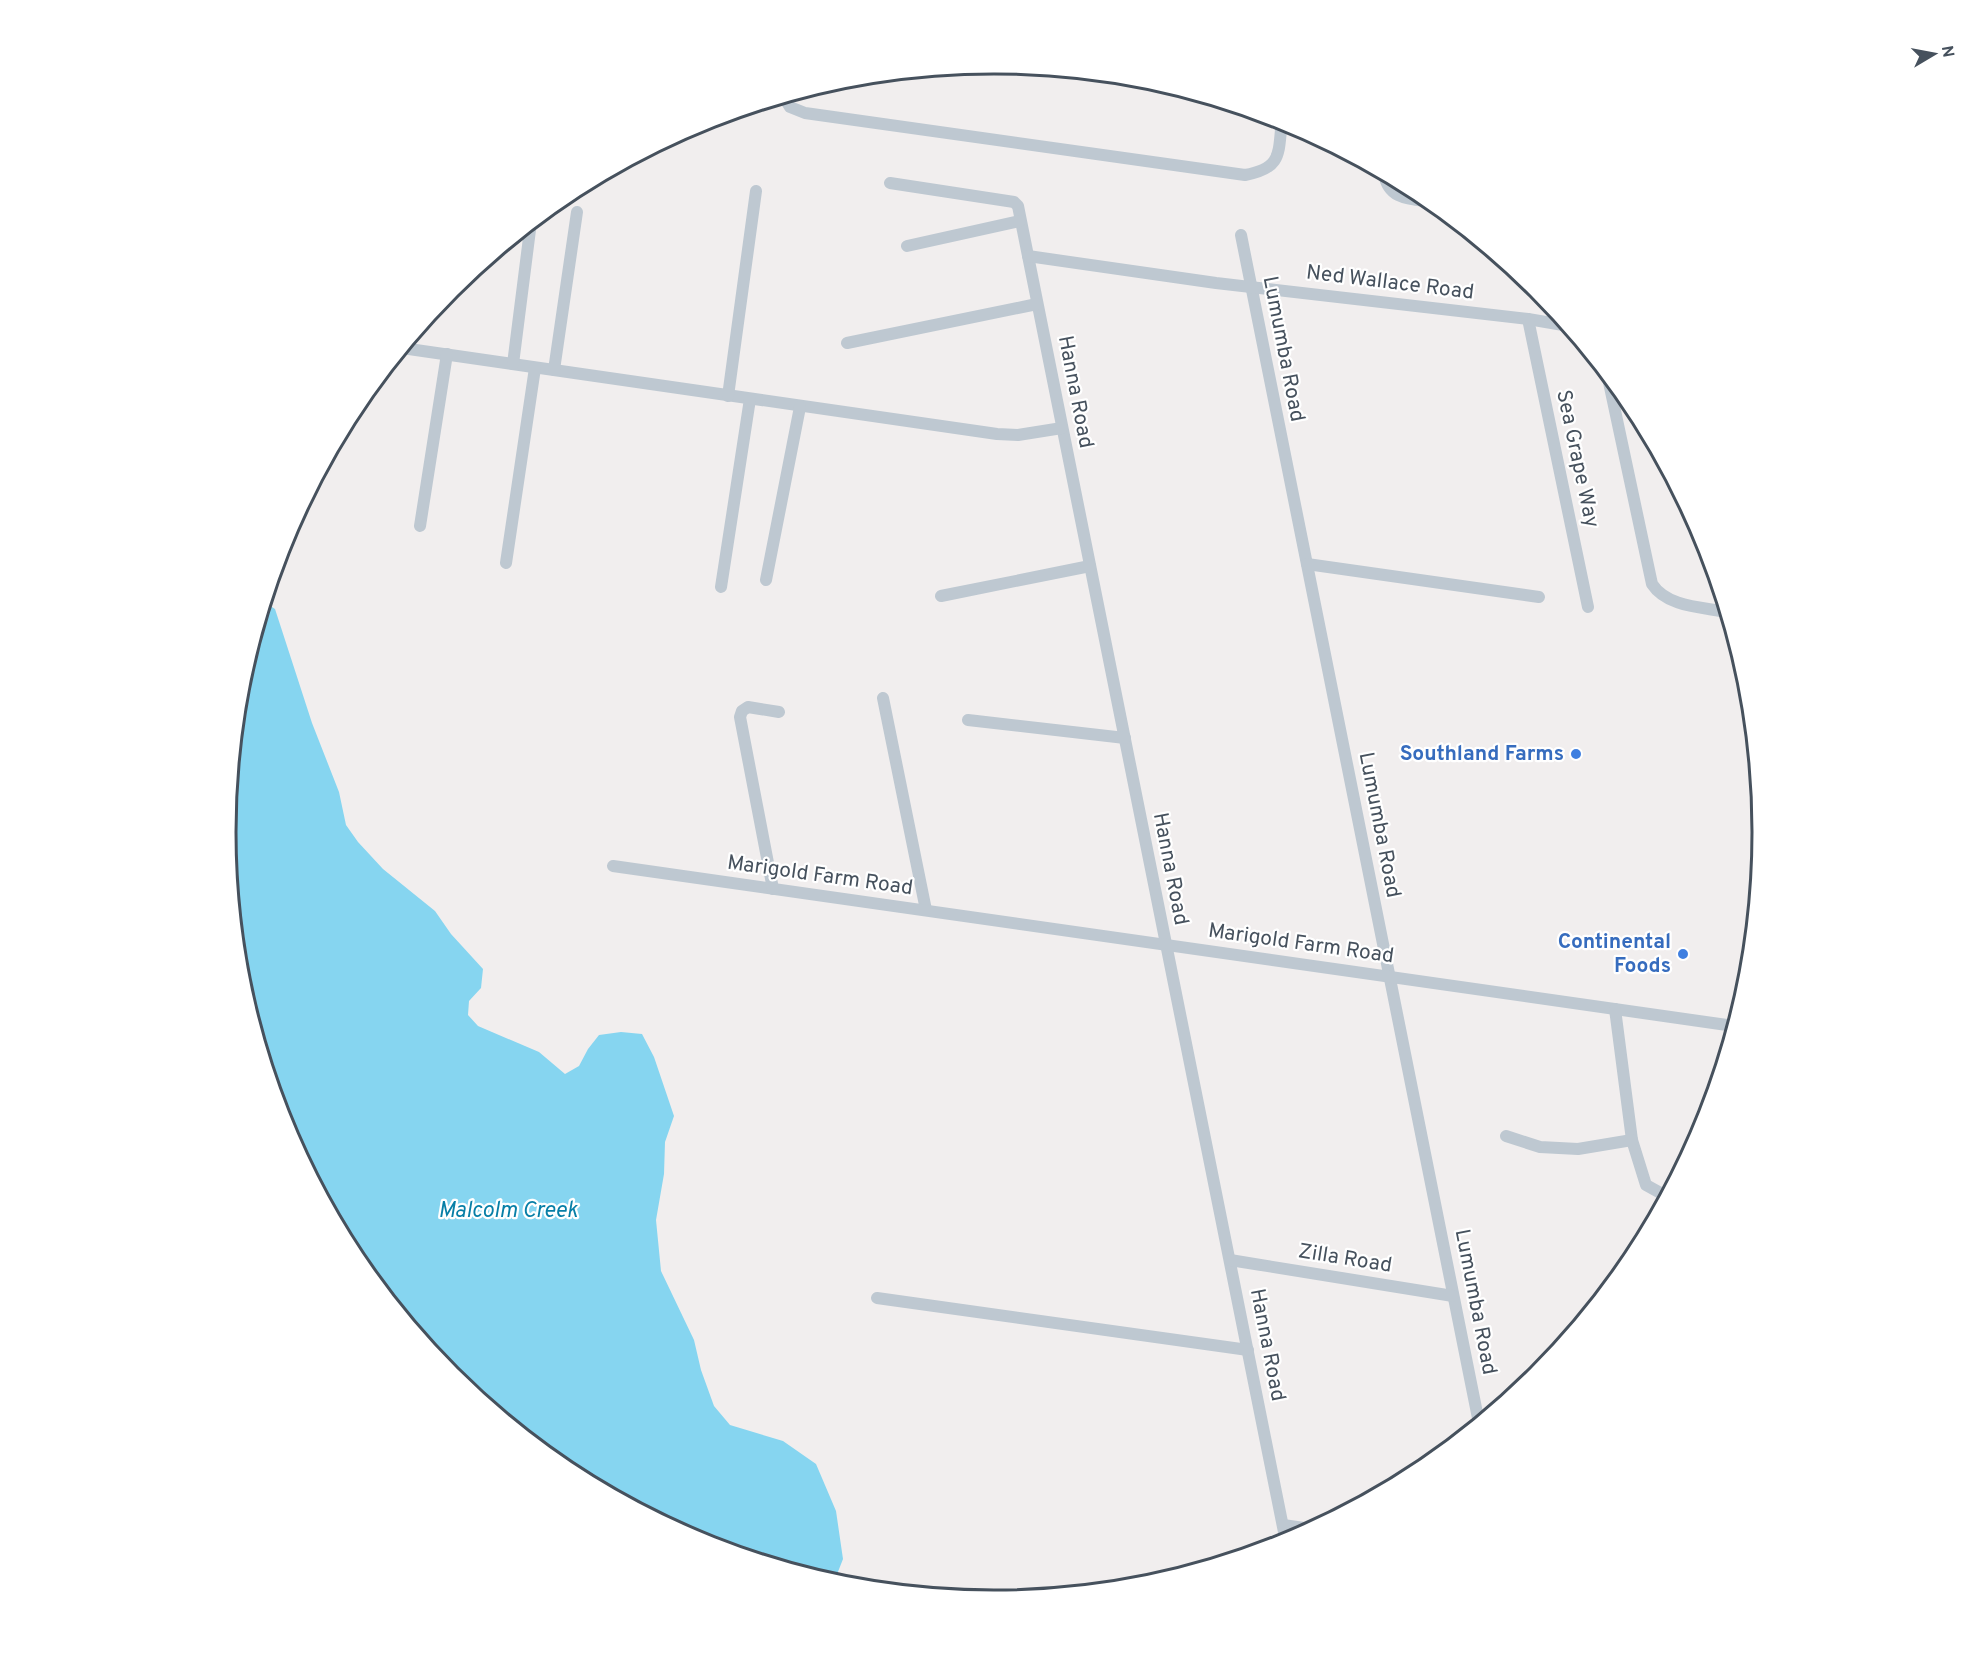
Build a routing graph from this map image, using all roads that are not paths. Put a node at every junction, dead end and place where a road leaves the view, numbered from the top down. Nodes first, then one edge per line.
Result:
1 (787, 102) edge
2 (1281, 130) edge
3 (1385, 182) edge
4 (890, 183) dead end
5 (756, 191) dead end
6 (1412, 199) edge
7 (577, 212) dead end
8 (1020, 222) junction
9 (530, 233) edge
10 (1241, 235) dead end
11 (908, 246) dead end
12 (1028, 256) junction
13 (1251, 287) junction
14 (1037, 304) junction
15 (1528, 319) junction
16 (1556, 324) edge
17 (847, 343) dead end
18 (410, 349) edge
19 (447, 354) junction
20 (513, 364) junction
21 (535, 368) junction
22 (554, 370) junction
23 (1611, 392) edge
24 (728, 396) junction
25 (750, 399) junction
26 (800, 407) junction
27 (1062, 428) junction
28 (420, 526) dead end
29 (506, 563) dead end
30 (1307, 564) junction
31 (1090, 566) junction
32 (766, 580) dead end
33 (721, 587) dead end
34 (941, 596) dead end
35 (1539, 597) dead end
36 (1588, 607) dead end
37 (1719, 610) edge
38 (883, 698) dead end
39 (779, 712) dead end
40 (968, 720) dead end
41 (1125, 738) junction
42 (613, 866) dead end
43 (773, 888) junction
44 (926, 910) junction
45 (1165, 945) junction
46 (1389, 977) junction
47 (1615, 1009) junction
48 (1727, 1025) edge
49 (1506, 1136) dead end
50 (1632, 1140) junction
51 (1660, 1193) edge
52 (1230, 1260) junction
53 (1454, 1296) junction
54 (877, 1298) dead end
55 (1248, 1350) junction
56 (1477, 1415) edge
57 (1283, 1525) junction
58 (1295, 1527) edge
59 (1284, 1532) edge

1 - 2 street
3 - 6 street
4 - 8 street, Hanna Road
5 - 24 street
7 - 22 street
8 - 11 street
8 - 12 street, Hanna Road
9 - 20 street
10 - 13 street, Lumumba Road
12 - 13 street, Ned Wallace Road
12 - 14 street, Hanna Road
13 - 15 street, Ned Wallace Road
13 - 30 street, Lumumba Road
14 - 17 street
14 - 27 street, Hanna Road
15 - 16 street, Ned Wallace Road
15 - 36 street, Sea Grape Way
18 - 19 street
19 - 20 street
19 - 28 street
20 - 21 street
21 - 22 street
21 - 29 street
22 - 24 street
23 - 37 street
24 - 25 street
25 - 26 street
25 - 33 street
26 - 27 street
26 - 32 street
27 - 31 street, Hanna Road
30 - 35 street
30 - 46 street, Lumumba Road
31 - 34 street
31 - 41 street, Hanna Road
38 - 44 street
39 - 43 street
40 - 41 street
41 - 45 street, Hanna Road
42 - 43 street, Marigold Farm Road
43 - 44 street, Marigold Farm Road
44 - 45 street, Marigold Farm Road
45 - 46 street, Marigold Farm Road
45 - 52 street, Hanna Road
46 - 47 street, Marigold Farm Road
46 - 53 street, Lumumba Road
47 - 48 street, Marigold Farm Road
47 - 50 street
49 - 50 street
50 - 51 street
52 - 53 street, Zilla Road
52 - 55 street, Hanna Road
53 - 56 street, Lumumba Road
54 - 55 street
55 - 57 street, Hanna Road
57 - 58 street
57 - 59 street, Hanna Road

